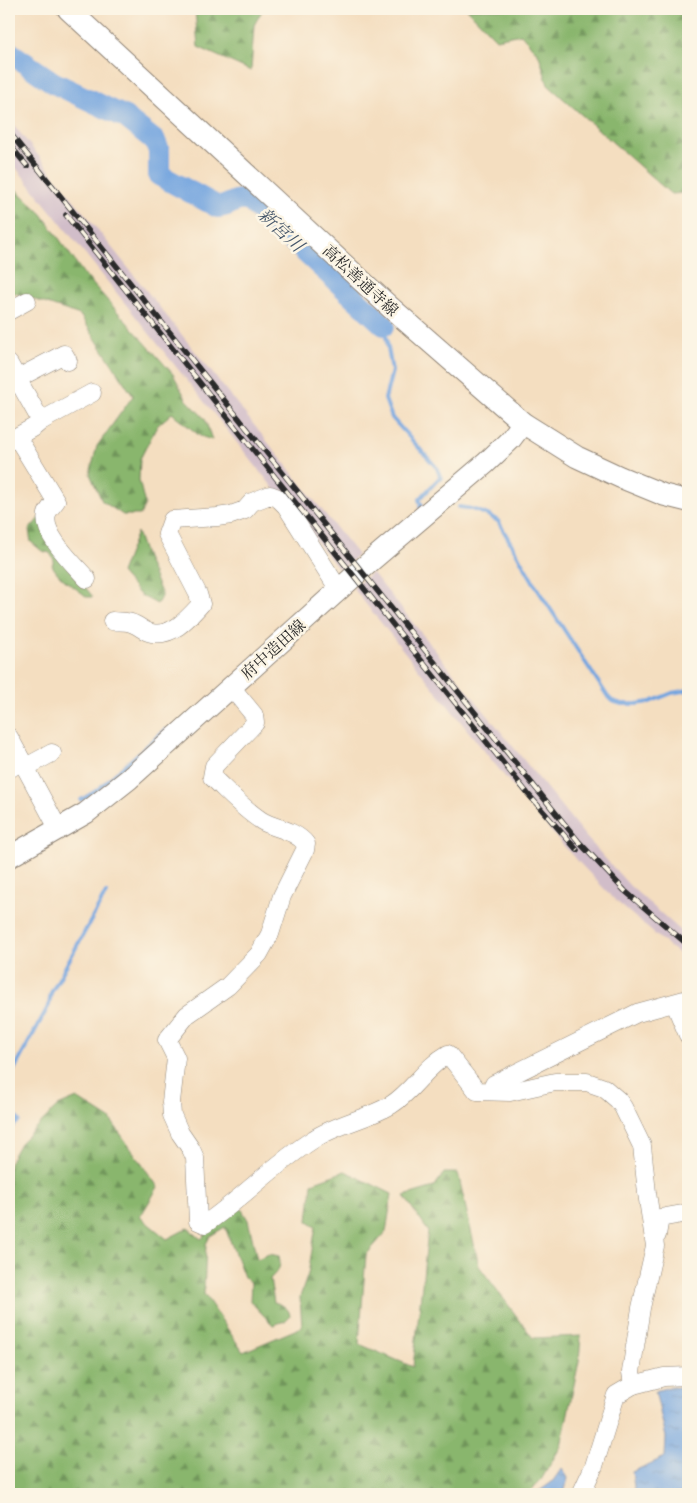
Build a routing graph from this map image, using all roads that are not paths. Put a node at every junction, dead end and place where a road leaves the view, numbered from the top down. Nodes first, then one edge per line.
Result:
1 (68, 9) edge
2 (27, 301) dead end
3 (9, 311) edge
4 (68, 361) dead end
5 (9, 364) edge
6 (14, 383) edge
7 (92, 393) dead end
8 (41, 421) junction
9 (523, 423) junction
10 (13, 439) edge
11 (688, 501) edge
12 (88, 579) dead end
13 (339, 590) junction
14 (112, 621) dead end
15 (231, 687) junction
16 (9, 737) edge
17 (52, 753) dead end
18 (19, 766) edge
19 (59, 830) junction
20 (9, 857) edge
21 (682, 1001) edge
22 (688, 1034) edge
23 (491, 1091) junction
24 (688, 1213) edge
25 (655, 1246) junction
26 (688, 1376) edge
27 (633, 1385) junction
28 (581, 1494) edge

1 - 9 main road, 高松善通寺線
2 - 3 street
4 - 6 street
5 - 6 street
6 - 8 street
7 - 8 street
8 - 10 street
9 - 11 main road, 高松善通寺線
9 - 13 main road, 府中造田線
10 - 12 street
13 - 14 street
13 - 15 main road, 府中造田線
15 - 19 main road, 府中造田線
15 - 23 street
16 - 18 street
17 - 18 street
18 - 19 street
19 - 20 main road, 府中造田線
21 - 22 street
21 - 23 street
23 - 25 street
24 - 25 street
25 - 27 street
26 - 27 street
27 - 28 street

